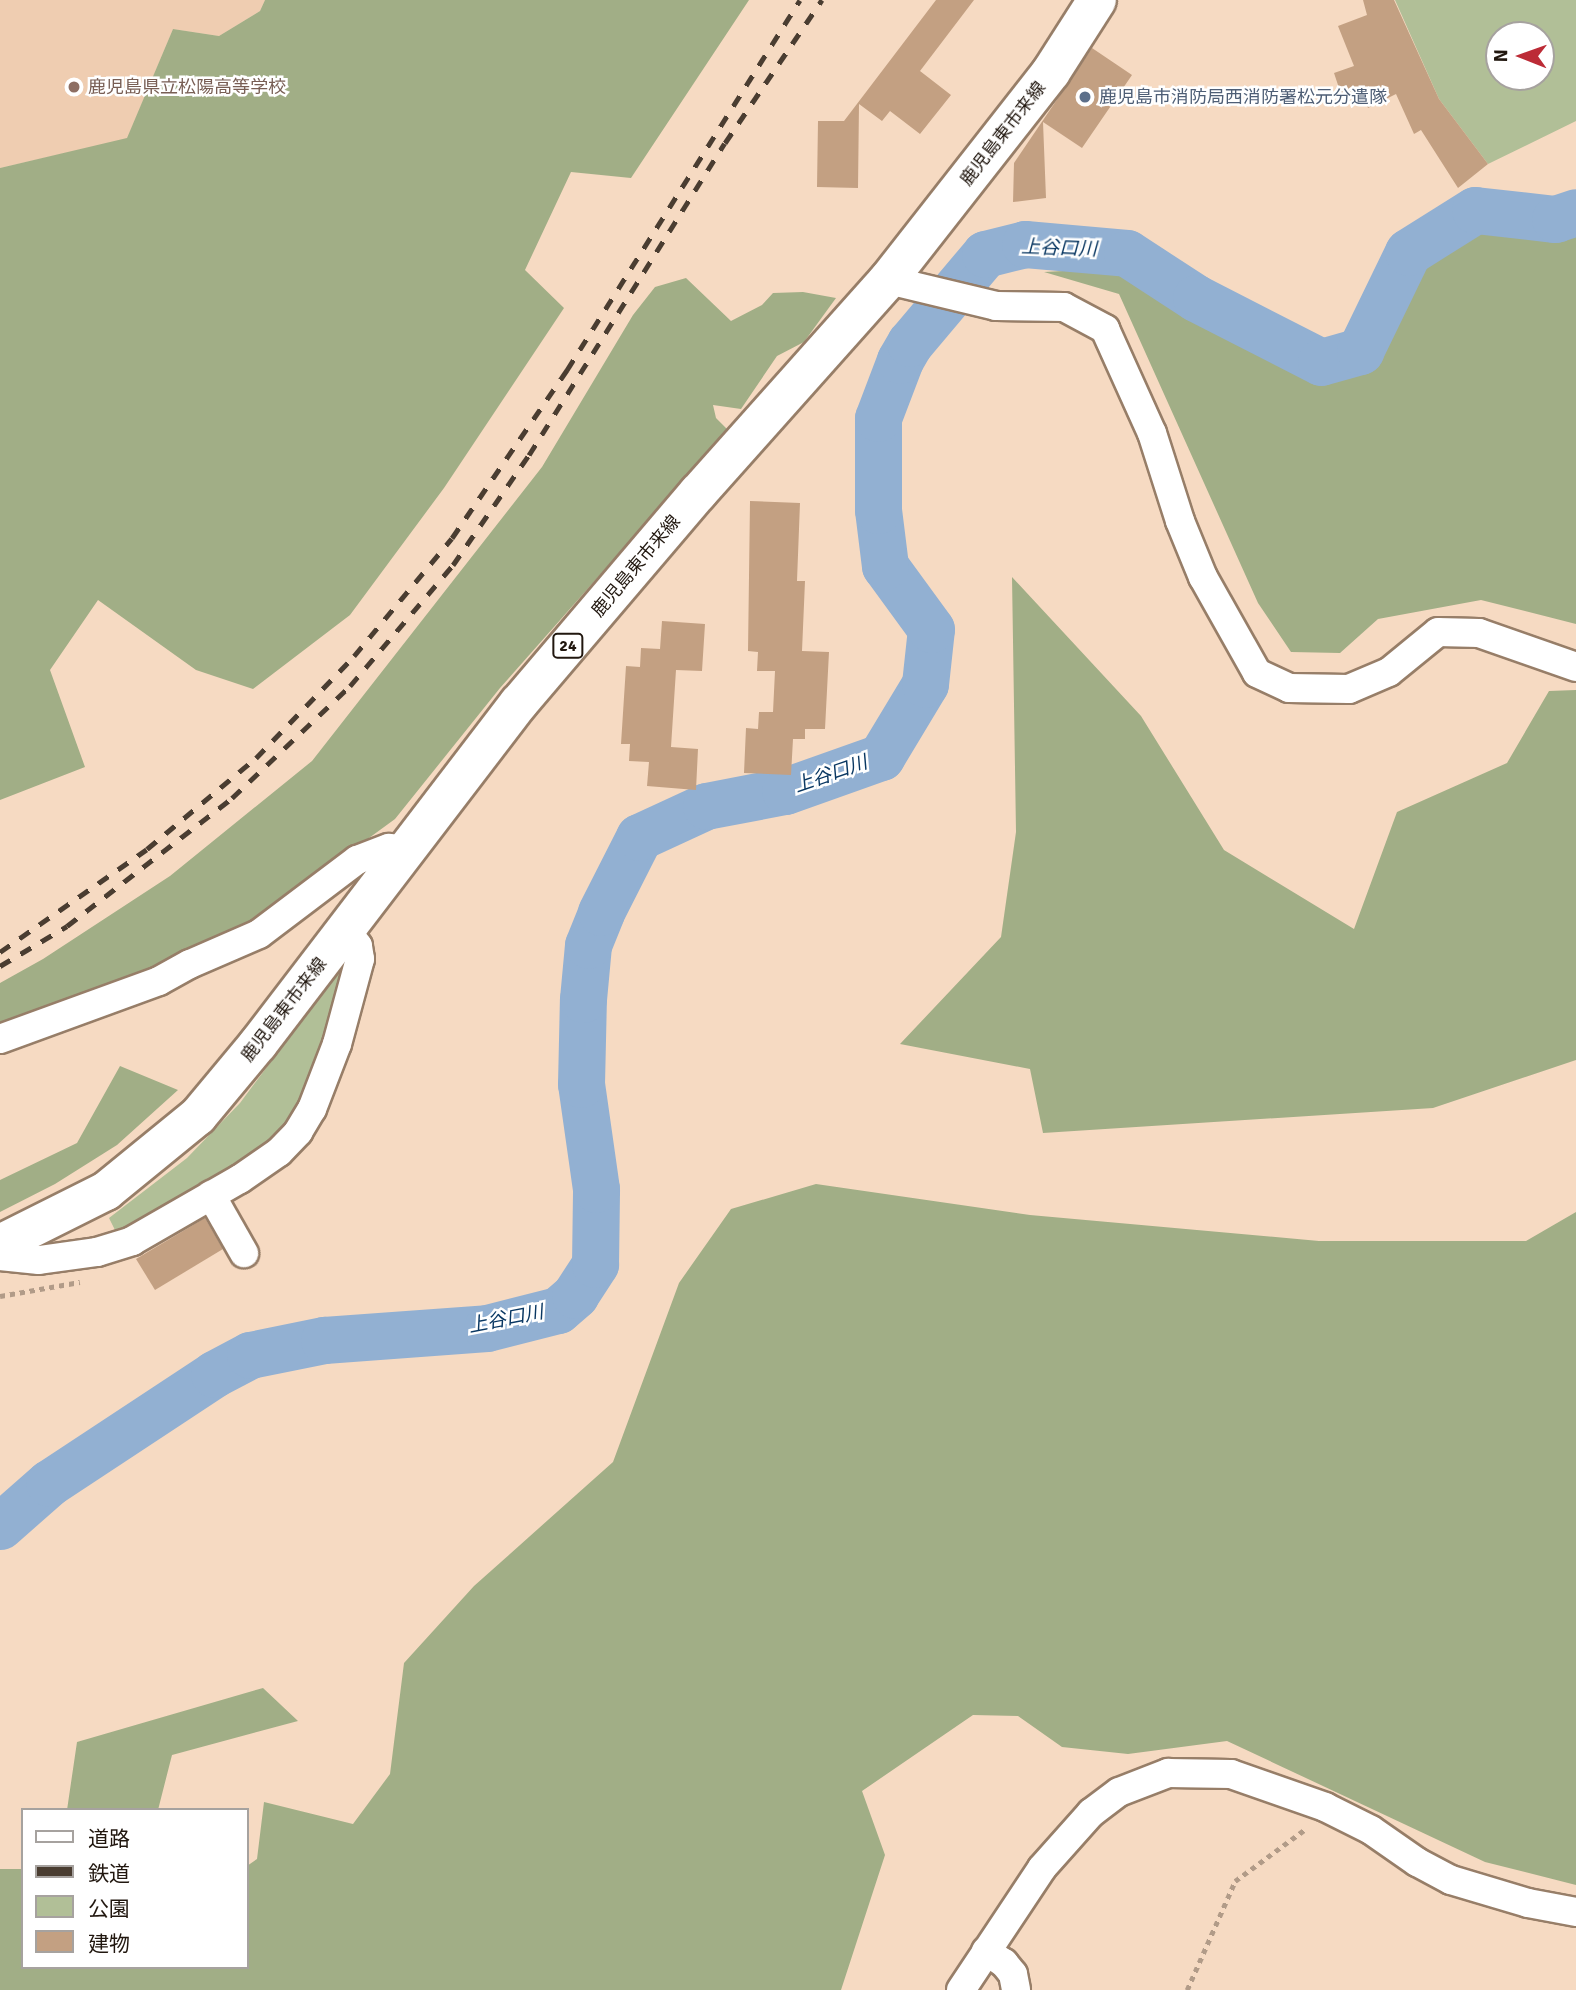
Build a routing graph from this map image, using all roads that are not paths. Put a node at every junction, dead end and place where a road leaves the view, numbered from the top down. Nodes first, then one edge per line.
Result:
1 (1097, 0) edge
2 (888, 280) junction
3 (1576, 667) edge
4 (407, 850) junction
5 (346, 930) junction
6 (0, 1039) edge
7 (211, 1195) junction
8 (0, 1244) edge
9 (243, 1253) dead end
10 (0, 1256) edge
11 (1576, 1912) edge
12 (986, 1951) junction
13 (961, 1990) edge
14 (1016, 1990) edge

1 - 2 main road, 鹿児島東市来線 / 24
2 - 3 street
2 - 4 main road, 鹿児島東市来線 / 24
4 - 5 main road, 鹿児島東市来線 / 24
4 - 6 street
5 - 7 street
5 - 8 main road, 鹿児島東市来線 / 24
7 - 9 street
7 - 10 street
11 - 12 street
12 - 13 street
12 - 14 street

